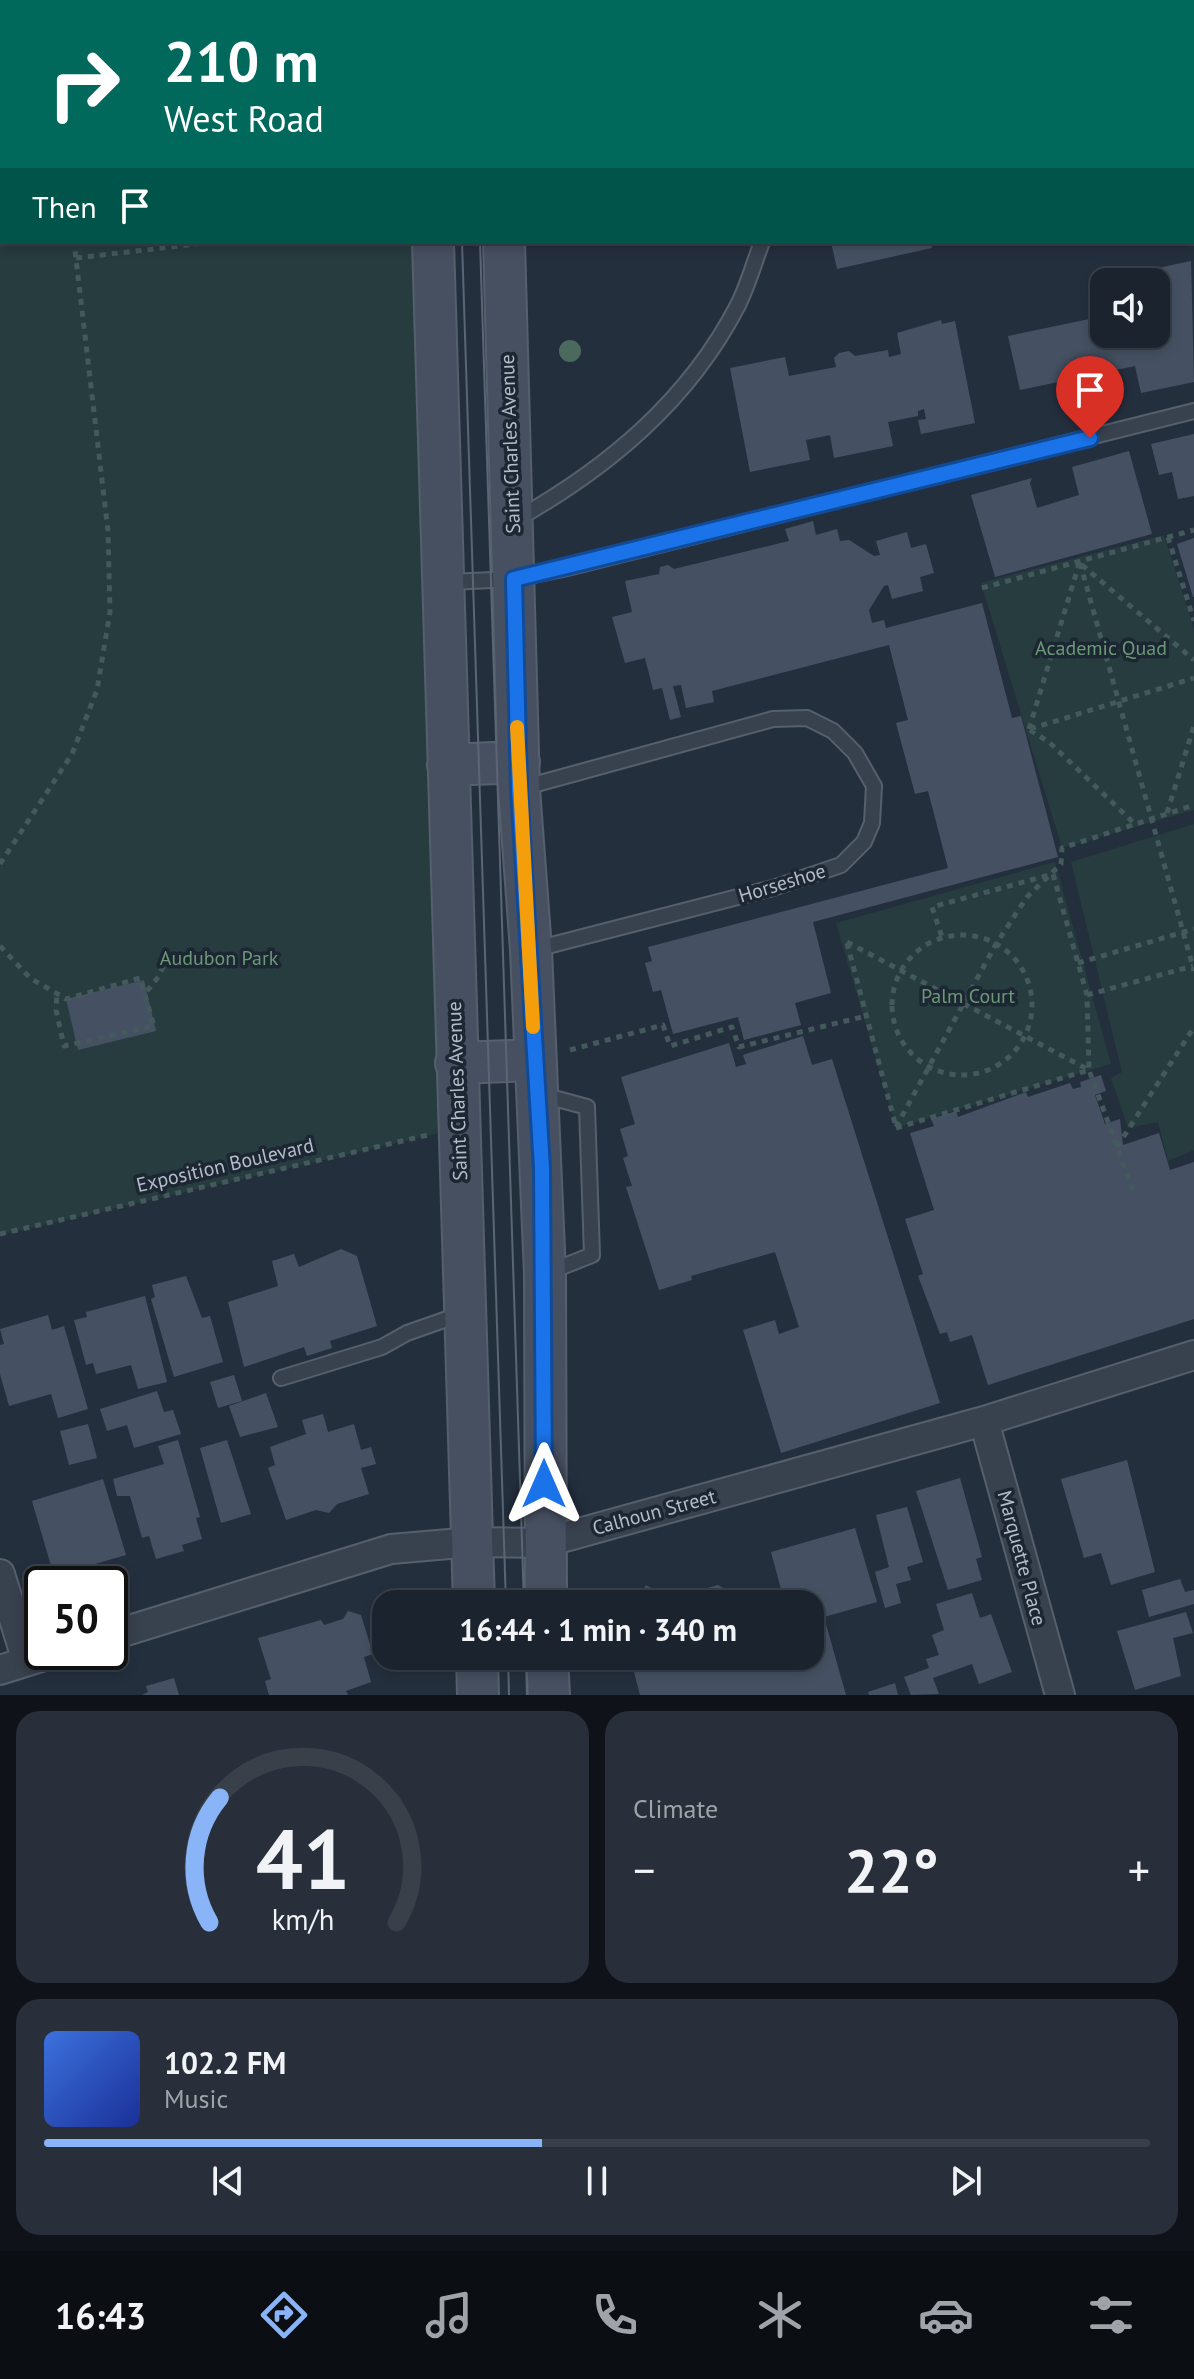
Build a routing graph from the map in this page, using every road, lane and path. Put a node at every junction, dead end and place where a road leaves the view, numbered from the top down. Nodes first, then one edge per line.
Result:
1 (74, 244) edge
2 (196, 244) edge
3 (433, 244) edge
4 (504, 244) edge
5 (761, 244) edge
6 (76, 258) junction
7 (1194, 411) edge
8 (513, 522) junction
9 (1194, 530) edge
10 (1168, 537) junction
11 (1080, 563) junction
12 (514, 579) junction
13 (443, 582) junction
14 (982, 588) dead end
15 (1194, 621) edge
16 (1194, 660) edge
17 (1194, 678) edge
18 (1118, 702) junction
19 (1194, 726) edge
20 (1029, 729) junction
21 (448, 765) junction
22 (519, 776) junction
23 (1194, 805) edge
24 (1167, 814) junction
25 (1151, 819) junction
26 (1135, 824) junction
27 (0, 864) edge
28 (1053, 874) junction
29 (1194, 929) edge
30 (1183, 933) junction
31 (942, 937) junction
32 (996, 944) junction
33 (0, 946) edge
34 (531, 950) junction
35 (169, 953) dead end
36 (1078, 963) junction
37 (1194, 968) edge
38 (900, 970) junction
39 (147, 991) junction
40 (57, 992) junction
41 (1087, 995) junction
42 (964, 1004) junction
43 (866, 1016) junction
44 (1194, 1027) edge
45 (1025, 1037) junction
46 (456, 1063) junction
47 (928, 1068) junction
48 (1089, 1070) junction
49 (535, 1076) junction
50 (458, 1128) junction
51 (896, 1128) junction
52 (1117, 1147) junction
53 (1135, 1196) dead end
54 (0, 1234) edge
55 (464, 1313) junction
56 (1194, 1355) edge
57 (281, 1378) dead end
58 (984, 1421) junction
59 (472, 1542) junction
60 (543, 1543) junction
61 (0, 1574) edge
62 (474, 1590) edge
63 (545, 1590) edge
64 (128, 1630) edge
65 (24, 1651) edge
66 (24, 1662) edge
67 (0, 1670) edge
68 (477, 1670) edge
69 (548, 1670) edge
70 (478, 1695) edge
71 (549, 1695) edge
72 (1060, 1695) edge

1 - 6 path
2 - 6 path
3 - 13 main road, Saint Charles Avenue
4 - 8 main road, Saint Charles Avenue
5 - 8 lane
6 - 27 path
7 - 12 lane
8 - 12 main road, Saint Charles Avenue
9 - 10 path
10 - 11 path
10 - 15 path
11 - 14 path
11 - 16 path
11 - 18 path
11 - 20 path
12 - 13 lane
12 - 22 main road, Saint Charles Avenue
13 - 21 main road, Saint Charles Avenue
17 - 18 path
18 - 20 path
18 - 25 path
19 - 24 path
20 - 26 path
21 - 22 main road
21 - 46 main road, Saint Charles Avenue
22 - 34 main road, Saint Charles Avenue
22 - 34 lane, Horseshoe
23 - 24 path
24 - 25 path
25 - 26 path
25 - 30 path
26 - 28 path
28 - 31 path
28 - 32 path
28 - 36 path
29 - 30 path
30 - 36 path
30 - 37 path
31 - 32 path
31 - 38 path
32 - 42 path
32 - 45 path
33 - 40 path
34 - 49 main road, Saint Charles Avenue
35 - 39 path
36 - 41 path
37 - 41 path
38 - 42 path
38 - 43 path
38 - 47 path
39 - 40 path
39 - 40 path
41 - 48 path
42 - 45 path
42 - 47 path
43 - 49 path
43 - 51 path
44 - 52 path
45 - 47 path
45 - 48 path
46 - 49 main road
46 - 50 main road, Saint Charles Avenue
47 - 51 path
48 - 51 path
48 - 52 path
49 - 60 main road, Saint Charles Avenue
50 - 54 path, Exposition Boulevard
50 - 55 main road, Saint Charles Avenue
52 - 53 path
55 - 57 lane
55 - 59 main road, Saint Charles Avenue
56 - 58 street, Calhoun Street
58 - 60 street, Calhoun Street
58 - 72 street, Marquette Place
59 - 60 street, Calhoun Street
59 - 62 main road, Saint Charles Avenue
59 - 64 street, Calhoun Street
60 - 63 main road, Saint Charles Avenue
61 - 65 street
66 - 67 street
68 - 70 main road
69 - 71 main road

